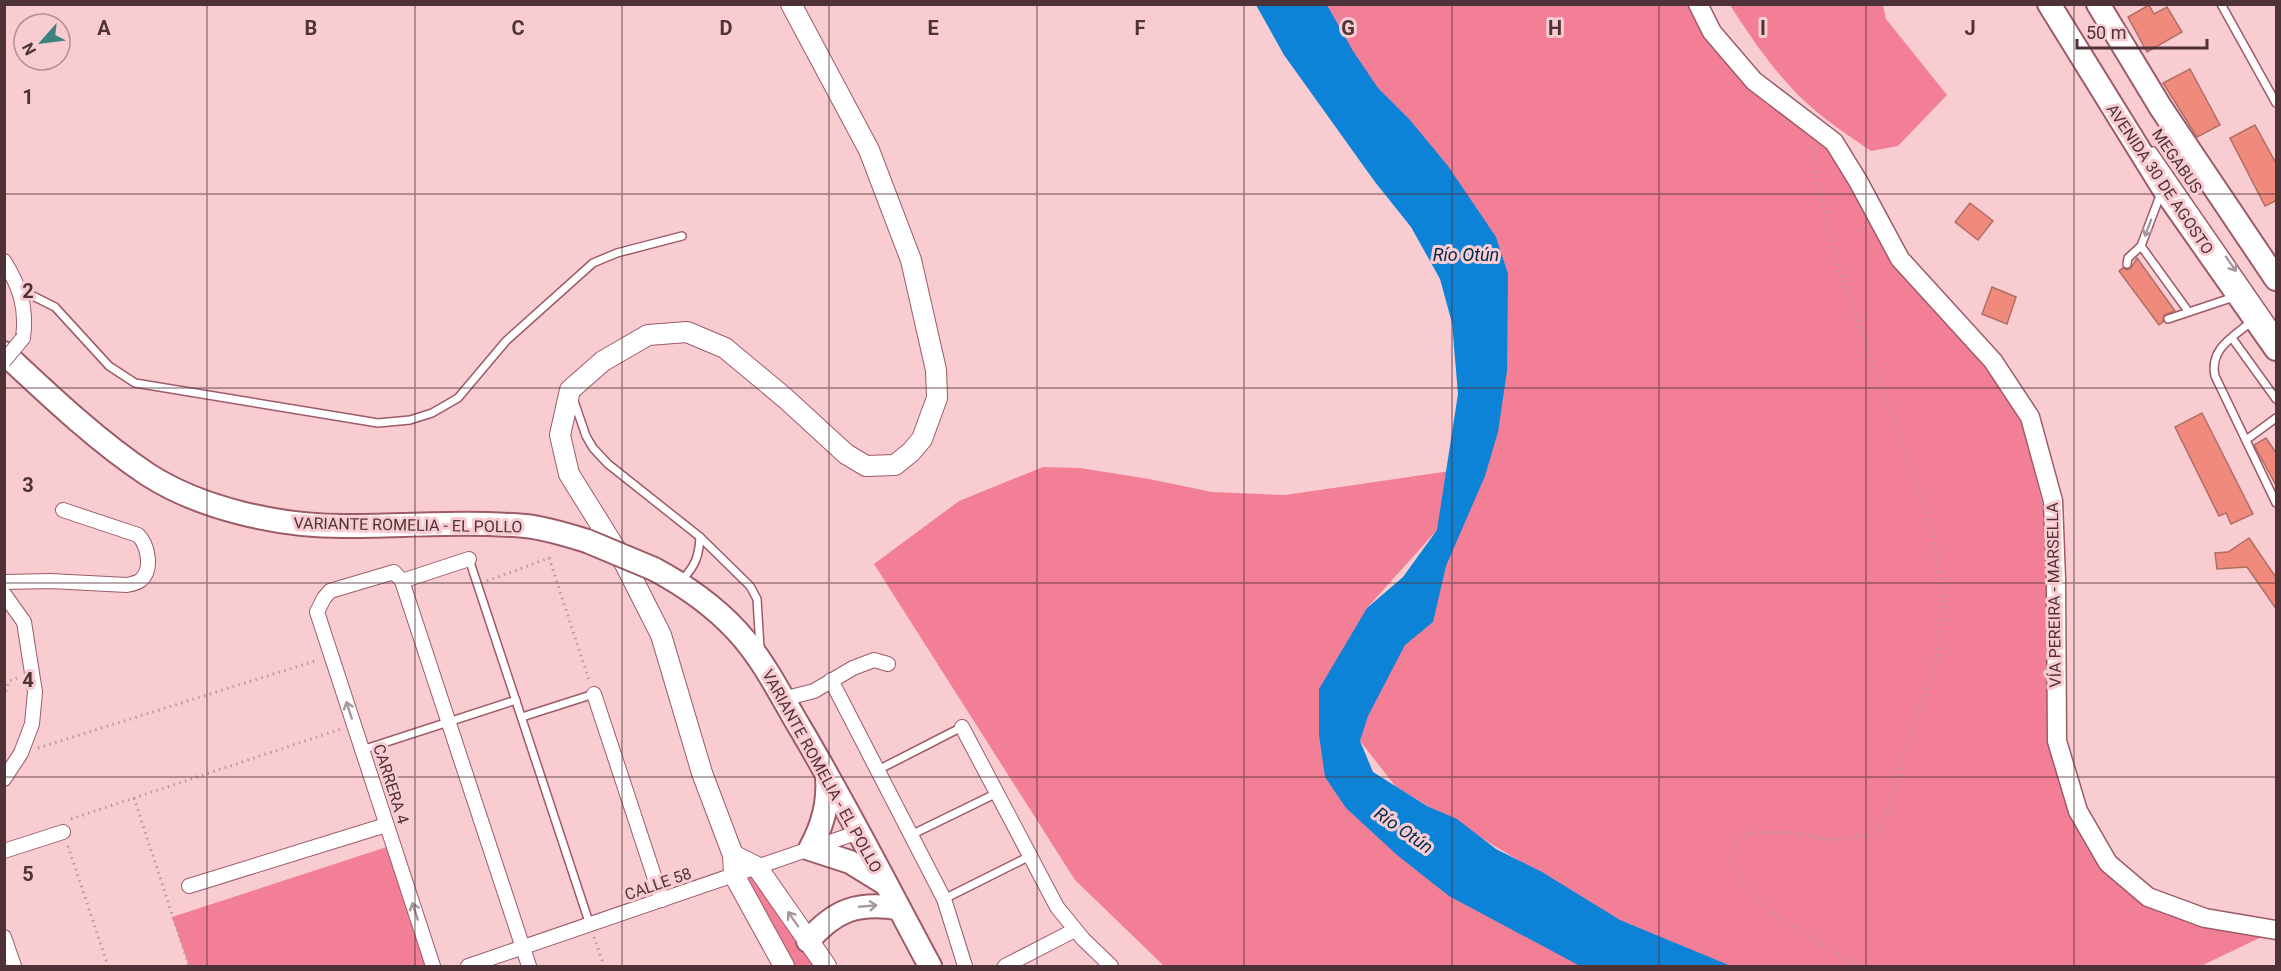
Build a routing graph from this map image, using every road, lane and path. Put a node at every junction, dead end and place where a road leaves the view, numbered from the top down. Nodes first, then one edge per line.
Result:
1 (791, 4) edge
2 (1698, 4) edge
3 (2049, 4) edge
4 (2088, 4) edge
5 (2098, 4) edge
6 (2221, 4) edge
7 (2277, 103) edge
8 (1808, 122) junction
9 (2149, 145) dead end
10 (2163, 188) junction
11 (682, 236) dead end
12 (2141, 246) junction
13 (4, 261) edge
14 (2127, 264) dead end
15 (2277, 279) edge
16 (19, 289) junction
17 (2277, 292) edge
18 (2239, 296) junction
19 (2188, 311) junction
20 (2254, 318) junction
21 (2168, 319) dead end
22 (2277, 329) edge
23 (2232, 338) junction
24 (2277, 349) edge
25 (4, 353) edge
26 (4, 361) edge
27 (570, 390) junction
28 (2277, 399) edge
29 (2277, 418) edge
30 (2246, 440) junction
31 (2277, 503) edge
32 (63, 510) dead end
33 (700, 537) junction
34 (470, 559) joint
35 (402, 581) junction
36 (4, 582) edge
37 (680, 583) junction
38 (478, 584) junction
39 (4, 594) edge
40 (331, 655) junction
41 (760, 661) junction
42 (888, 664) dead end
43 (32, 674) junction
44 (831, 680) junction
45 (594, 694) junction
46 (4, 697) edge
47 (783, 699) junction
48 (516, 700) junction
49 (522, 717) junction
50 (448, 722) junction
51 (353, 725) junction
52 (962, 727) joint
53 (362, 750) junction
54 (21, 753) junction
55 (826, 771) junction
56 (876, 771) junction
57 (4, 779) edge
58 (997, 793) junction
59 (134, 798) junction
60 (386, 825) junction
61 (63, 832) junction
62 (859, 832) junction
63 (911, 835) junction
64 (810, 849) junction
65 (4, 851) edge
66 (733, 855) junction
67 (1030, 856) junction
68 (757, 867) junction
69 (734, 875) junction
70 (885, 884) junction
71 (189, 886) dead end
72 (662, 900) junction
73 (944, 900) junction
74 (898, 908) junction
75 (590, 925) junction
76 (1076, 930) junction
77 (2277, 930) edge
78 (4, 937) edge
79 (808, 941) junction
80 (523, 948) junction
81 (15, 966) edge
82 (108, 966) edge
83 (189, 966) edge
84 (433, 966) edge
85 (468, 966) edge
86 (529, 966) edge
87 (604, 966) edge
88 (784, 966) edge
89 (826, 966) edge
90 (930, 966) edge
91 (965, 966) edge
92 (1005, 966) edge
93 (1111, 966) edge
94 (1858, 966) edge

1 - 27 main road
2 - 8 street, VÍA PEREIRA - MARSELLA
3 - 10 main road, AVENIDA 30 DE AGOSTO
4 - 17 lane, MEGABUS
5 - 15 main road
6 - 7 lane
8 - 77 street, VÍA PEREIRA - MARSELLA
8 - 94 path
9 -> 22 lane, MEGABUS
10 -> 12 lane
10 - 18 main road, AVENIDA 30 DE AGOSTO
11 - 16 lane
12 - 14 lane
12 - 19 lane
13 - 16 street
16 - 26 street, bridge
18 - 19 lane
18 - 20 main road, AVENIDA 30 DE AGOSTO
19 - 21 lane
20 - 23 lane
20 - 24 main road, AVENIDA 30 DE AGOSTO
23 - 28 lane
23 - 30 lane
25 - 37 main road, VARIANTE ROMELIA - EL POLLO, bridge
27 - 33 lane
27 - 66 main road
29 - 30 lane
30 - 31 lane
32 - 36 street
33 - 37 lane
33 - 41 lane
34 - 35 street
34 - 38 lane
35 - 40 street, CARRERA 4
35 - 50 street
37 - 41 main road, VARIANTE ROMELIA - EL POLLO
38 - 45 path
38 - 48 lane
39 - 43 street
51 -> 40 street, CARRERA 4
40 - 54 path
41 - 47 main road, VARIANTE ROMELIA - EL POLLO
42 - 44 street
43 - 46 path
43 - 54 street
44 - 47 street
44 - 56 street
45 - 49 lane
45 - 72 street
47 - 55 main road, VARIANTE ROMELIA - EL POLLO
48 - 49 lane
48 - 50 lane
49 - 75 lane
50 - 53 lane
50 - 80 street
51 - 53 street, CARRERA 4
51 - 59 path
52 - 56 lane
52 - 58 street
53 - 60 street, CARRERA 4
54 - 57 street
55 - 62 main road, VARIANTE ROMELIA - EL POLLO
55 - 64 main road
56 - 63 street
58 - 63 lane
58 - 67 street
59 - 61 path
59 - 83 path
60 - 71 street
84 -> 60 street, CARRERA 4
61 - 65 street
61 - 82 path
62 - 64 street, CALLE 58
62 - 70 main road, VARIANTE ROMELIA - EL POLLO
63 - 73 street
64 - 68 street, CALLE 58
64 - 70 main road
66 - 68 main road
66 - 69 main road
67 - 73 lane
67 - 76 street
68 - 69 street, CALLE 58
79 -> 68 main road
69 - 72 street, CALLE 58
69 - 88 main road
70 - 74 main road, VARIANTE ROMELIA - EL POLLO
72 - 75 street, CALLE 58
73 - 91 street
79 -> 74 main road
74 - 90 main road, VARIANTE ROMELIA - EL POLLO
75 - 80 street, CALLE 58
75 - 87 path
76 - 92 street
76 - 93 street
78 - 81 street
79 - 89 main road
80 - 85 street, CALLE 58
80 - 86 street

